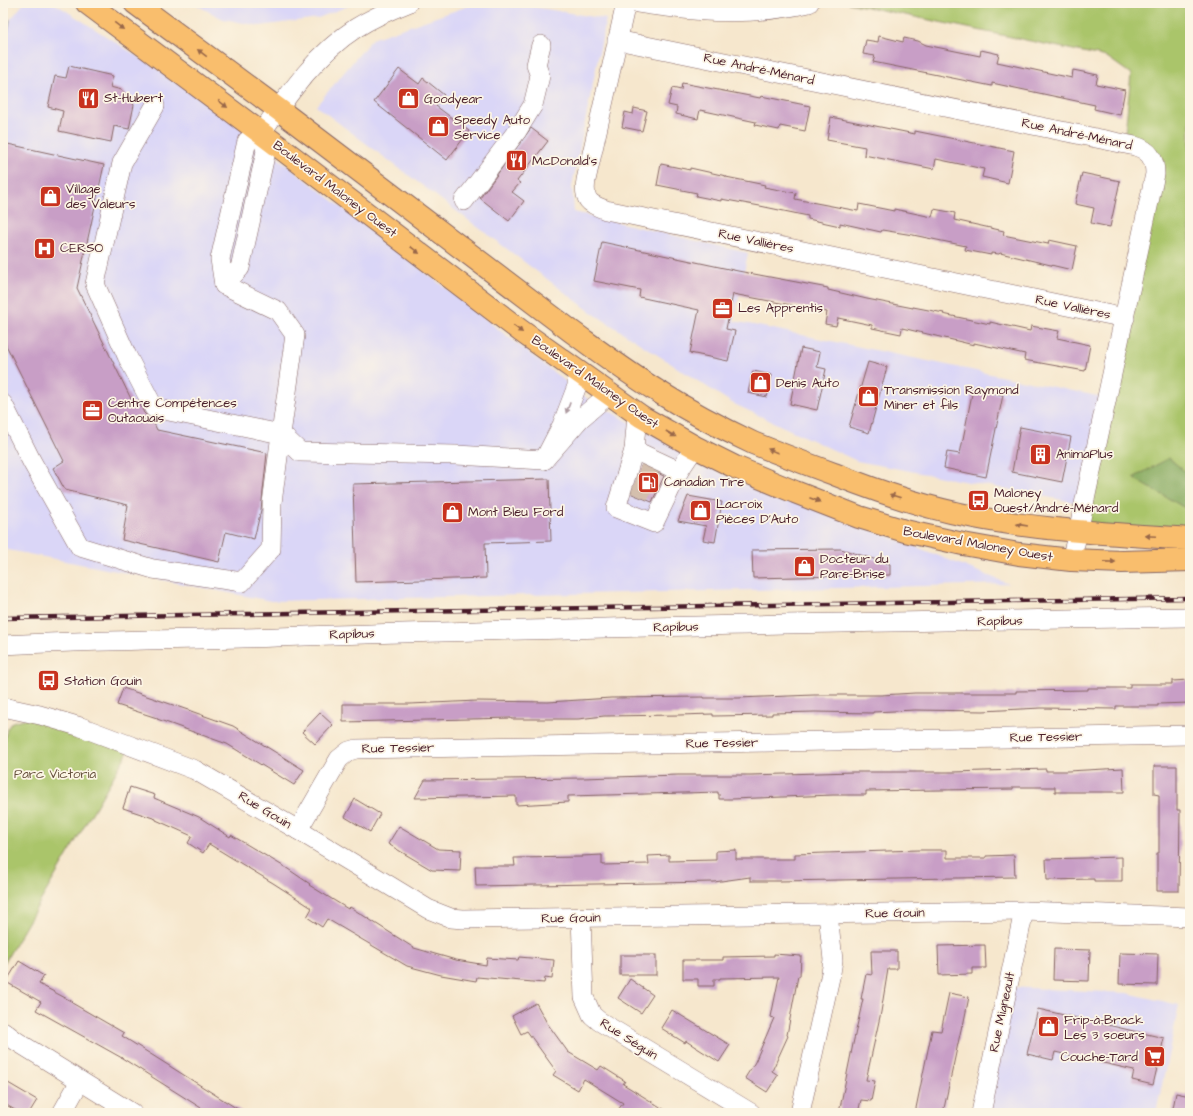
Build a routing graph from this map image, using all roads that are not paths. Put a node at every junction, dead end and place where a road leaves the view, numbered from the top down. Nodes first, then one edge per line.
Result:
1 (87, 3) edge
2 (135, 3) edge
3 (408, 3) edge
4 (626, 3) edge
5 (638, 3) edge
6 (809, 3) edge
7 (617, 40) junction
8 (541, 45) dead end
9 (155, 106) dead end
10 (278, 109) junction
11 (261, 133) junction
12 (464, 201) dead end
13 (1124, 318) junction
14 (577, 371) junction
15 (609, 394) junction
16 (3, 404) edge
17 (637, 414) junction
18 (280, 434) junction
19 (695, 447) junction
20 (544, 460) junction
21 (633, 470) junction
22 (668, 486) junction
23 (1078, 532) junction
24 (1190, 539) edge
25 (1071, 560) junction
26 (1190, 560) edge
27 (1190, 617) edge
28 (162, 640) junction
29 (3, 645) edge
30 (3, 655) edge
31 (3, 707) edge
32 (1190, 735) edge
33 (298, 830) junction
34 (1024, 911) junction
35 (828, 914) junction
36 (1190, 917) edge
37 (581, 918) junction
38 (3, 1030) edge
39 (80, 1081) junction
40 (62, 1113) edge
41 (132, 1113) edge
42 (751, 1113) edge
43 (800, 1113) edge
44 (981, 1113) edge

1 -> 11 main road, Boulevard Maloney Ouest
10 -> 2 main road, Boulevard Maloney Ouest
3 - 10 street
4 - 7 street, Rue Vallières
5 - 6 street
7 - 13 street, Rue André-Ménard
7 - 13 street, Rue Vallières
8 - 12 street
9 - 18 street
10 - 11 street
23 -> 10 main road, Boulevard Maloney Ouest
11 -> 14 main road, Boulevard Maloney Ouest
11 - 18 street
13 - 23 street, Rue André-Ménard
14 - 15 main road, Boulevard Maloney Ouest
14 -> 20 street
15 - 17 main road, Boulevard Maloney Ouest
15 - 20 street
16 - 18 street
17 -> 19 main road, Boulevard Maloney Ouest
17 - 21 street
18 - 20 street
19 - 22 street
19 -> 25 main road, Boulevard Maloney Ouest
21 - 22 street
21 - 22 street
24 -> 23 main road, Boulevard Maloney Ouest
23 - 25 street, Rue André-Ménard
25 -> 26 main road, Boulevard Maloney Ouest
27 - 28 street, Rapibus
28 - 29 street, Rapibus
28 - 30 street, Rapibus
31 - 33 street, Rue Gouin
32 - 33 street, Rue Tessier
33 - 37 street, Rue Gouin
34 - 35 street, Rue Gouin
34 - 36 street, Rue Gouin
34 - 44 street, Rue Migneault
35 - 37 street, Rue Gouin
35 - 43 street
37 - 42 street, Rue Séguin
38 - 39 street
39 - 40 street
39 - 41 street

